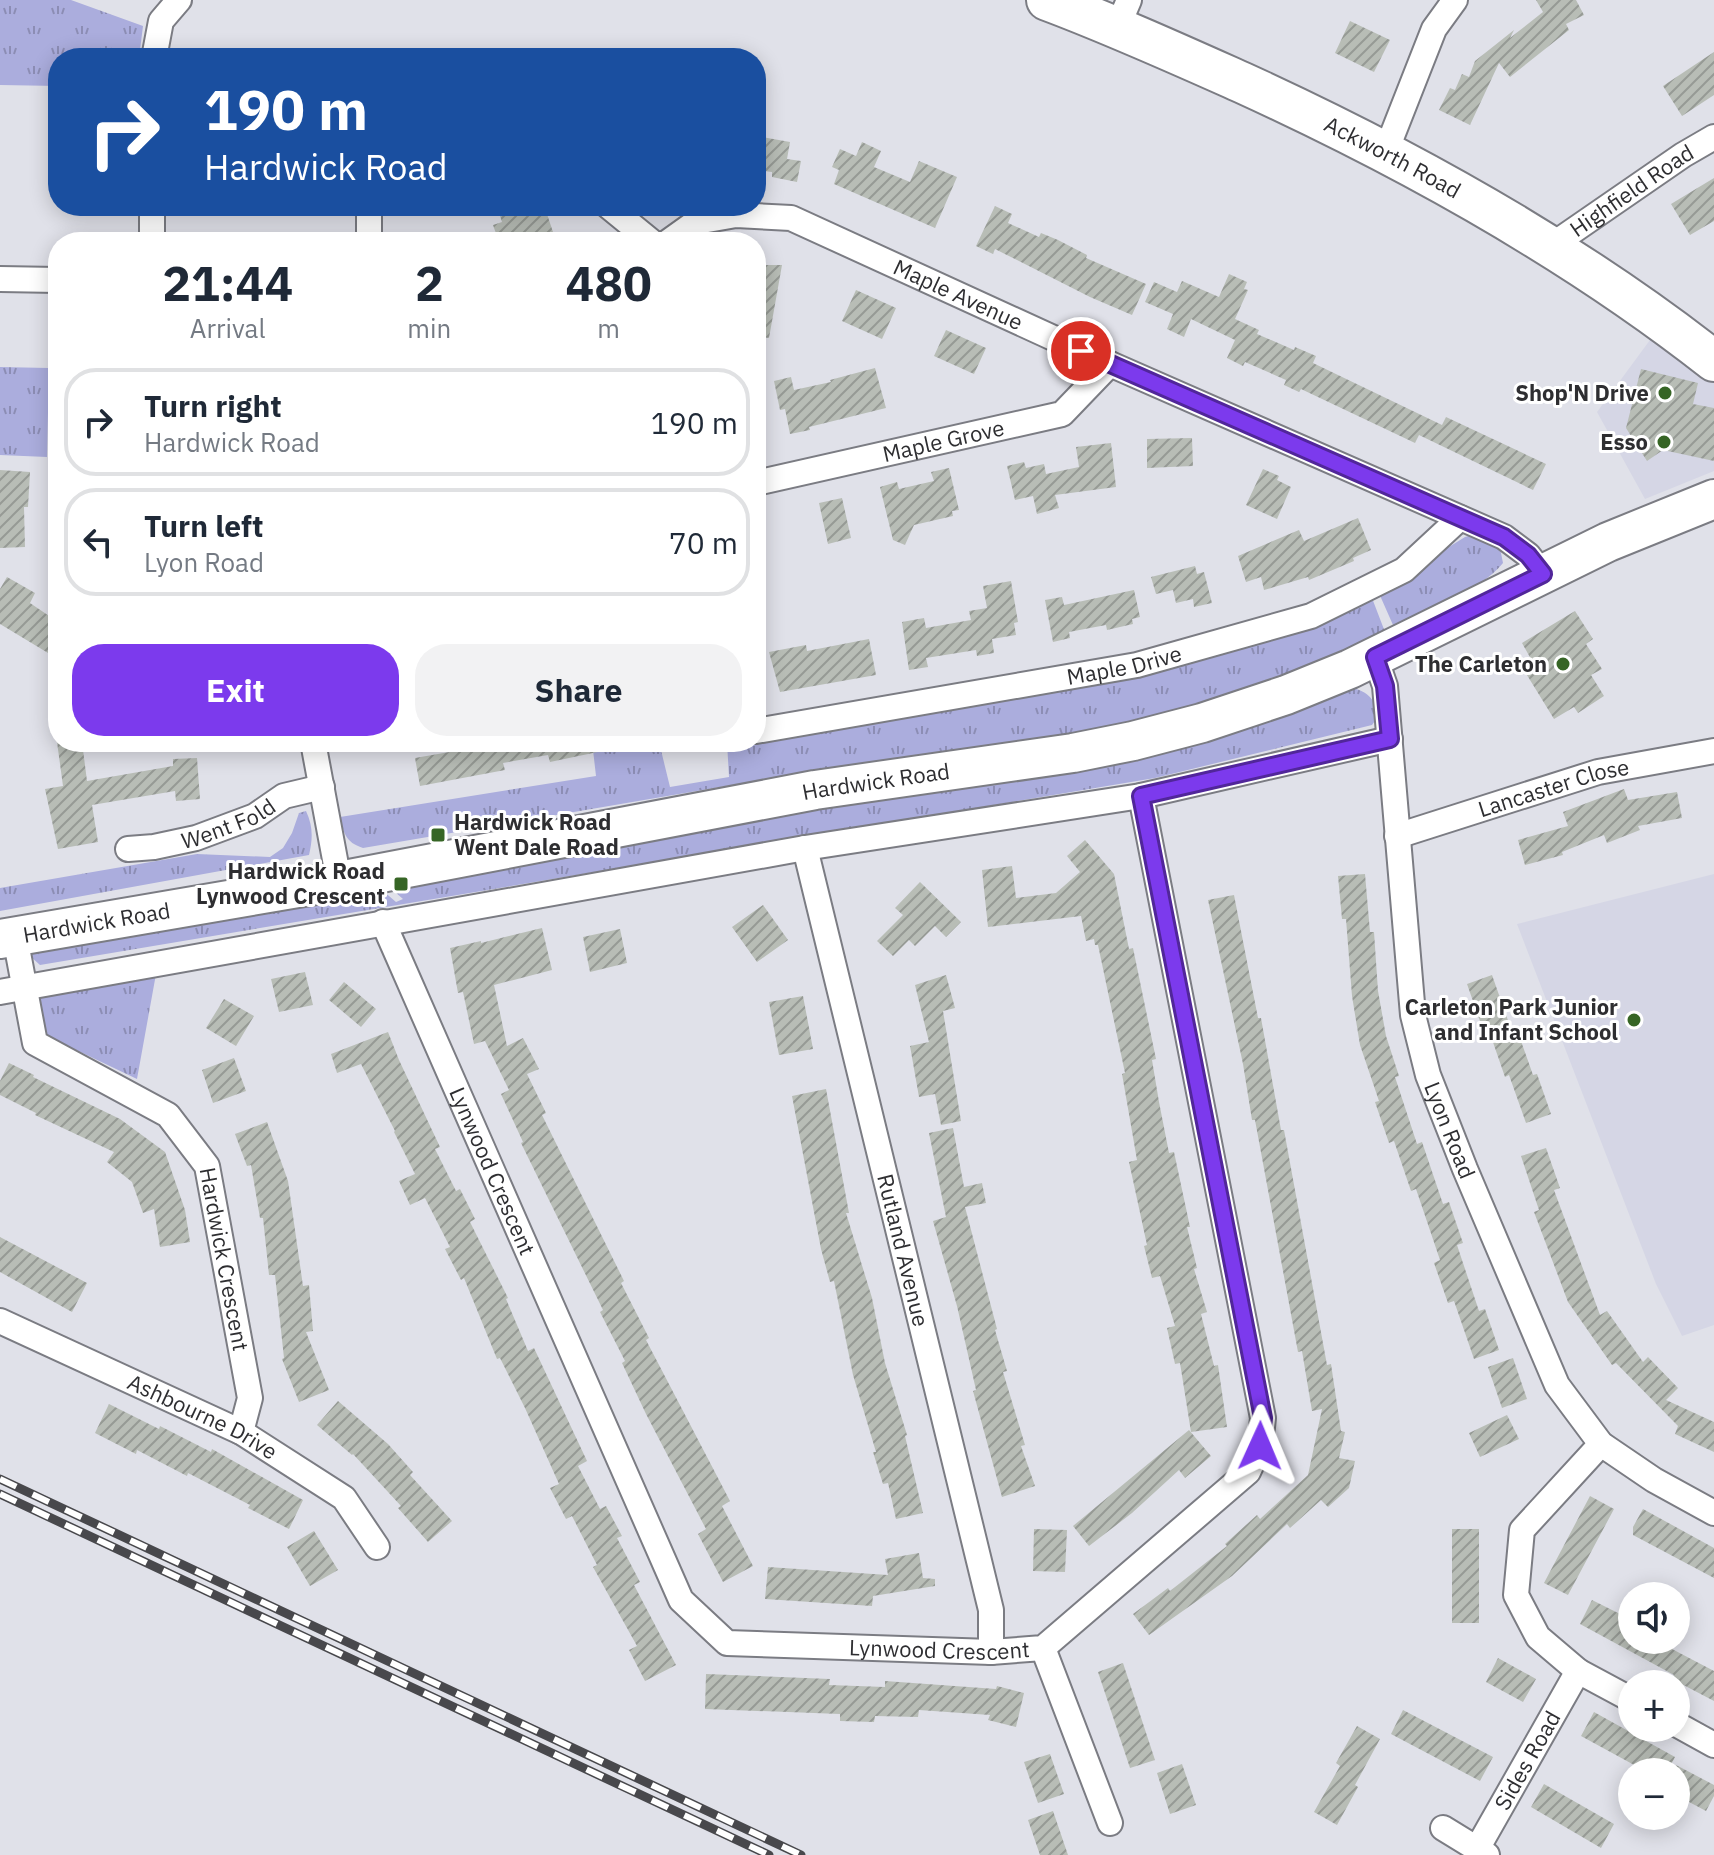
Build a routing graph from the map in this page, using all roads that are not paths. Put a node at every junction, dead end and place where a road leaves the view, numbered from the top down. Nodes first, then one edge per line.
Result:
1 (179, 0) edge
2 (1047, 0) edge
3 (1455, 0) edge
4 (1123, 13) edge
5 (156, 48) edge
6 (1714, 137) edge
7 (1386, 151) junction
8 (620, 216) edge
9 (730, 216) edge
10 (754, 216) edge
11 (640, 232) edge
12 (682, 232) edge
13 (1551, 246) junction
14 (0, 279) edge
15 (48, 280) edge
16 (1714, 361) edge
17 (1110, 364) junction
18 (766, 481) edge
19 (1714, 499) edge
20 (1460, 518) junction
21 (1543, 574) junction
22 (1375, 657) junction
23 (766, 730) edge
24 (1390, 739) junction
25 (1714, 751) edge
26 (315, 752) edge
27 (322, 787) junction
28 (1141, 796) junction
29 (1397, 836) junction
30 (805, 848) junction
31 (128, 849) dead end
32 (339, 881) junction
33 (383, 922) junction
34 (7, 938) edge
35 (12, 990) edge
36 (0, 1321) edge
37 (241, 1432) junction
38 (1601, 1444) junction
39 (1714, 1513) edge
40 (377, 1547) dead end
41 (1043, 1648) junction
42 (991, 1652) junction
43 (1578, 1671) junction
44 (1618, 1692) edge
45 (1690, 1732) edge
46 (1714, 1745) edge
47 (1110, 1823) dead end
48 (1443, 1828) dead end
49 (1482, 1852) edge

1 - 5 street
2 - 4 highway, Ackworth Road
3 - 7 street
4 - 7 highway, Ackworth Road
6 - 13 street, Highfield Road
7 - 13 highway, Ackworth Road
8 - 11 street
9 - 12 street, Maple Avenue
10 - 17 street, Maple Avenue
13 - 16 highway, Ackworth Road
14 - 15 street
17 - 18 street, Maple Grove
17 - 20 street, Maple Avenue
19 - 21 main road, Hardwick Road
20 - 21 street, Maple Avenue
20 - 23 street, Maple Drive
21 - 22 main road, Hardwick Road
22 - 24 street, Lyon Road
22 - 32 main road, Hardwick Road
24 - 28 street
24 - 29 street, Lyon Road
25 - 29 street, Lancaster Close
26 - 27 street
27 - 31 street, Went Fold
27 - 32 street
28 - 30 street
28 - 41 street, Lynwood Crescent
29 - 38 street, Lyon Road
30 - 33 street
30 - 42 street, Rutland Avenue
32 - 34 main road, Hardwick Road
33 - 35 street
33 - 42 street, Lynwood Crescent
34 - 35 street, Hardwick Crescent
35 - 37 street, Hardwick Crescent
36 - 37 street, Ashbourne Drive
37 - 40 street, Ashbourne Drive
38 - 39 street, Lyon Road
38 - 43 street
41 - 42 street, Lynwood Crescent
41 - 47 street
43 - 44 street
43 - 49 street, Sides Road
45 - 46 street
48 - 49 street, Sides Road

